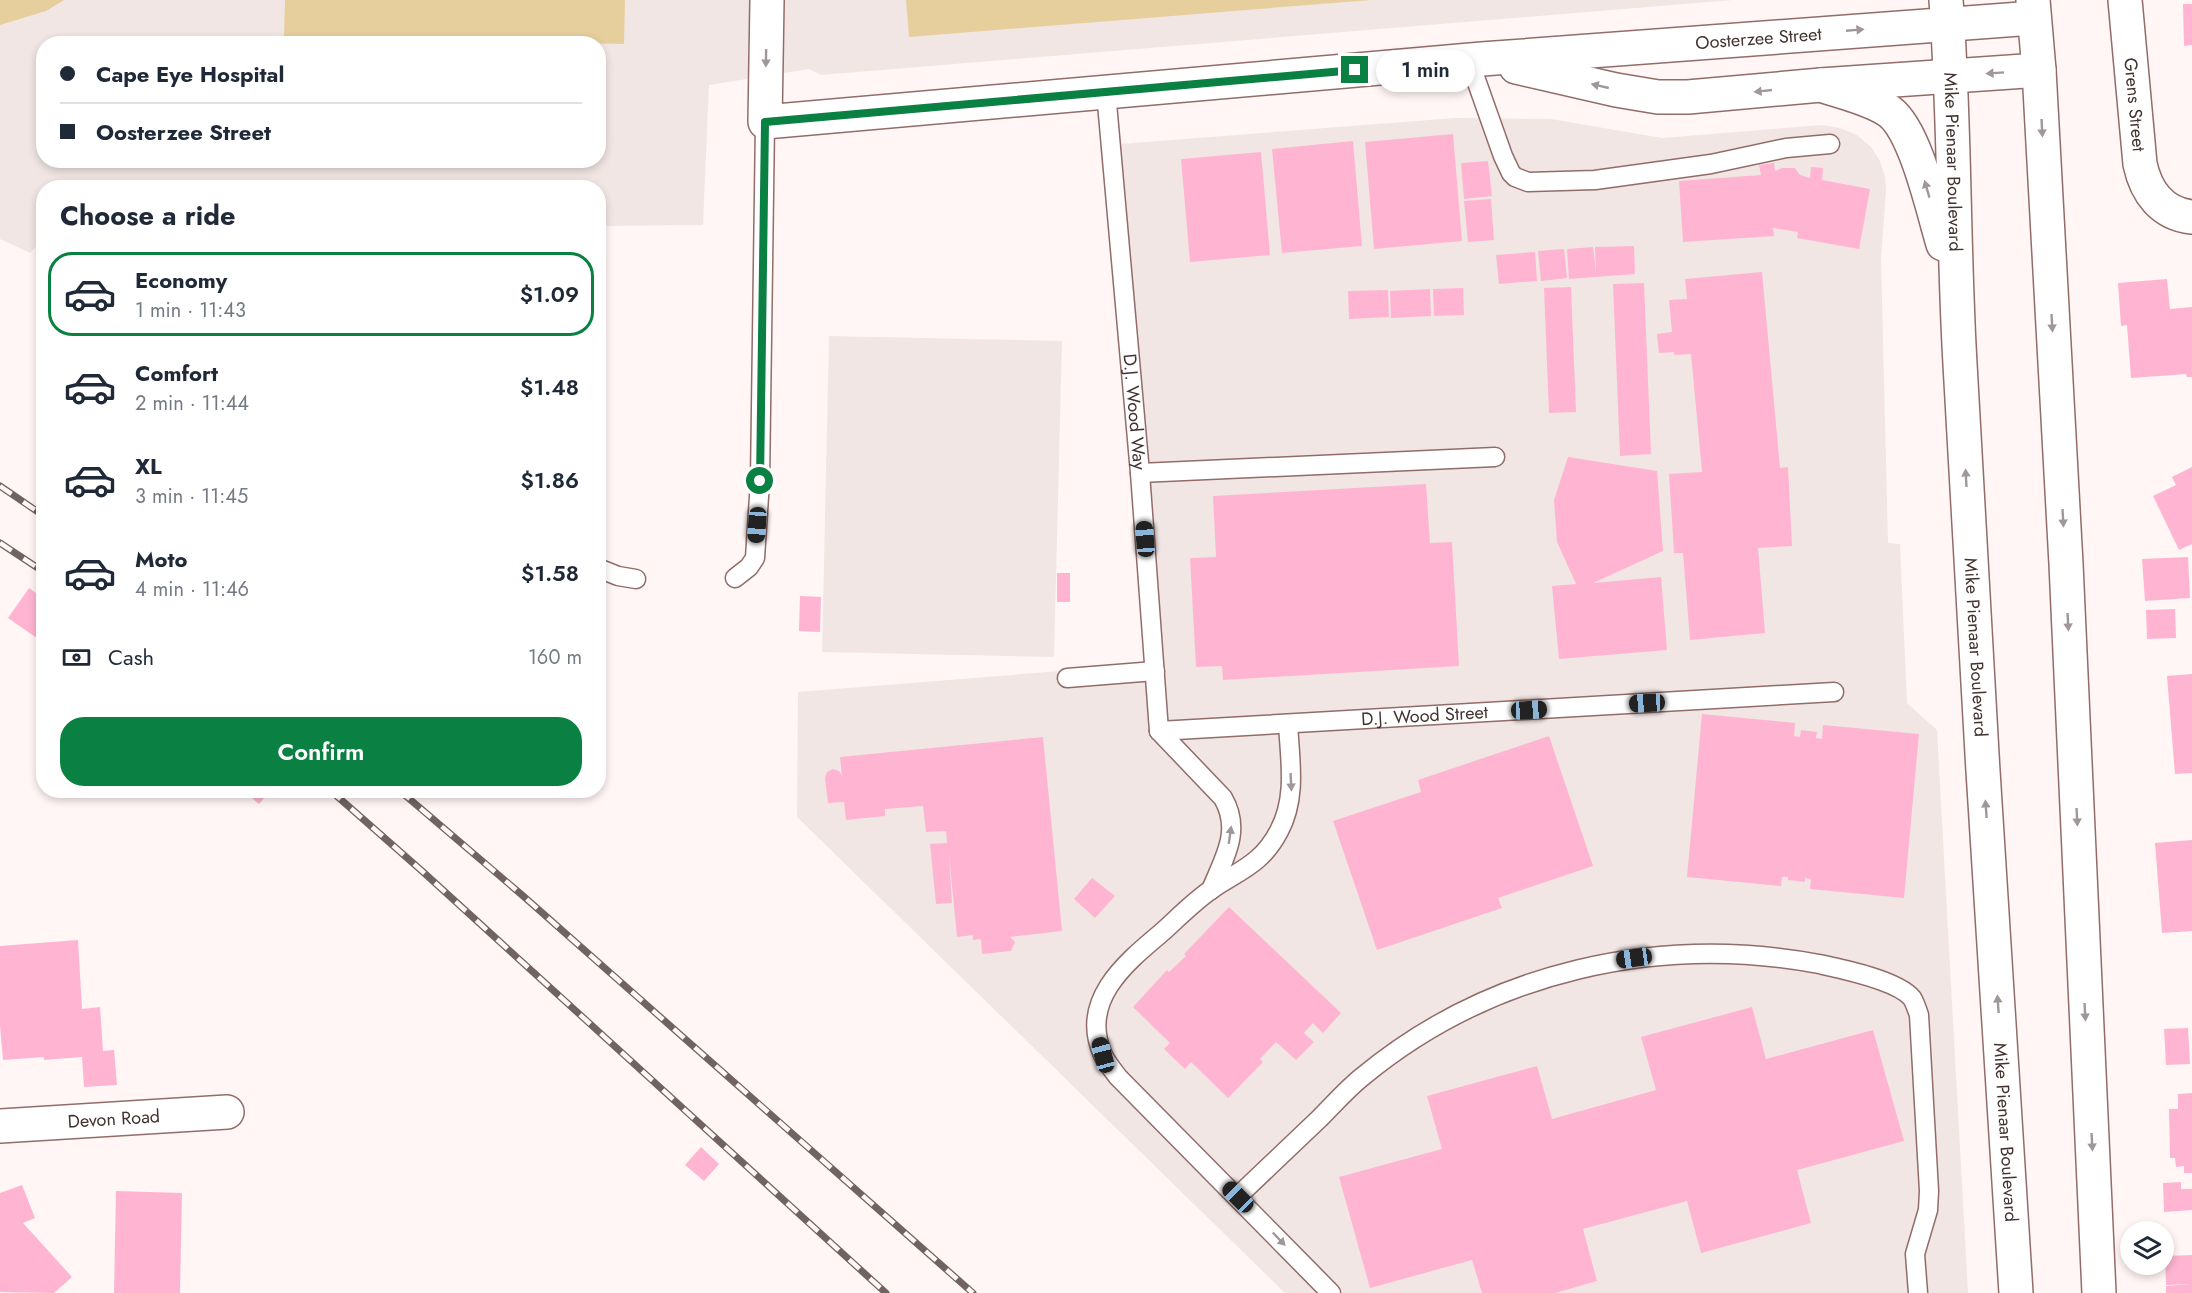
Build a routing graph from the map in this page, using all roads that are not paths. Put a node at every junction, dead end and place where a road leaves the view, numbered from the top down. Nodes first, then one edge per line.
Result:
1 (768, 0) edge
2 (2125, 0) edge
3 (2034, 9) edge
4 (1947, 12) edge
5 (1475, 60) junction
6 (2038, 70) junction
7 (1951, 76) junction
8 (1821, 85) junction
9 (1106, 92) junction
10 (765, 122) junction
11 (1830, 144) dead end
12 (2192, 217) edge
13 (1956, 286) junction
14 (1495, 457) dead end
15 (1140, 473) junction
16 (606, 571) edge
17 (735, 578) dead end
18 (636, 579) dead end
19 (1155, 671) junction
20 (1067, 678) dead end
21 (1834, 692) dead end
22 (1288, 724) junction
23 (1159, 731) junction
24 (1211, 890) junction
25 (227, 1112) dead end
26 (0, 1126) edge
27 (1238, 1197) junction
28 (1331, 1293) edge
29 (1918, 1293) edge
30 (2016, 1293) edge
31 (2099, 1293) edge

1 -> 10 main road
2 - 12 main road, Grens Street
3 - 4 main road, Oosterzee Street
3 - 6 main road
5 -> 4 main road, Oosterzee Street
4 - 7 main road, Mike Pienaar Boulevard
8 -> 5 main road, Oosterzee Street
5 - 9 main road, Oosterzee Street
5 - 11 lane
6 -> 7 main road, Oosterzee Street
6 -> 31 main road
7 - 8 main road, Oosterzee Street
7 - 13 main road, Mike Pienaar Boulevard
13 -> 8 main road
9 - 10 main road, Oosterzee Street
9 - 15 lane, D.J. Wood Way
10 - 17 lane
30 -> 13 main road, Mike Pienaar Boulevard
14 - 15 lane
15 - 19 lane, D.J. Wood Way
16 - 18 lane
19 - 20 lane
19 - 23 lane, D.J. Wood Way
21 - 22 lane, D.J. Wood Street
22 - 23 lane, D.J. Wood Street
22 -> 24 lane
24 -> 23 lane
24 - 27 lane
25 - 26 main road, Devon Road
27 -> 28 lane
27 - 29 lane

